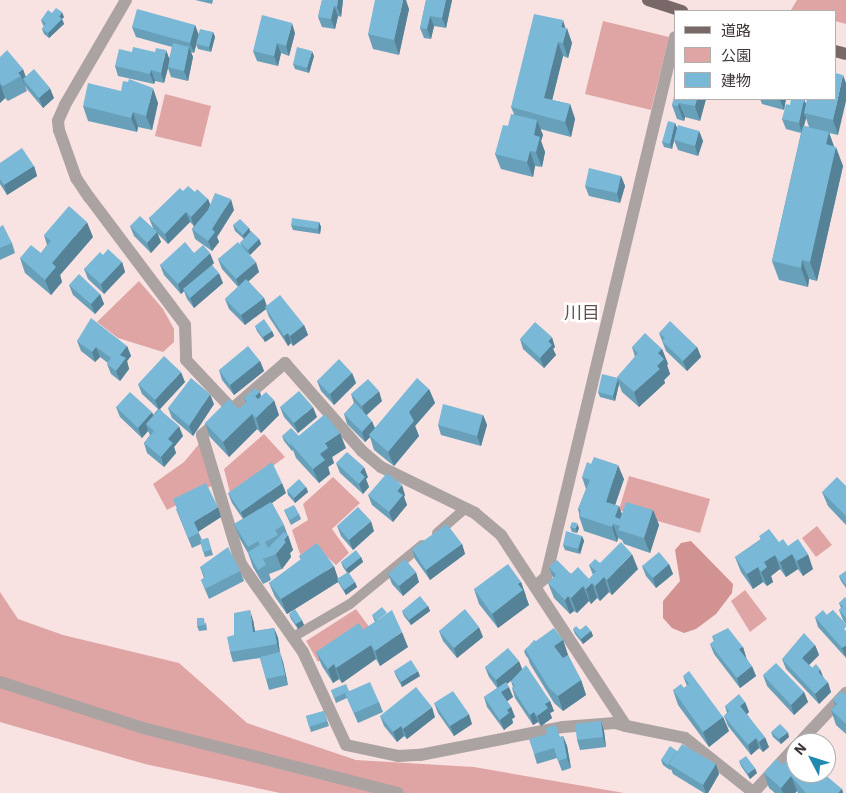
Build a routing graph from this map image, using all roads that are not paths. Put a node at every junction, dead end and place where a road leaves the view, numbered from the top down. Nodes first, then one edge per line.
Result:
1 (126, 0) edge
2 (648, 0) edge
3 (678, 10) edge
4 (674, 41) edge
5 (232, 409) junction
6 (465, 509) junction
7 (537, 586) junction
8 (293, 637) junction
9 (0, 682) edge
10 (846, 692) edge
11 (626, 726) junction
12 (808, 733) edge
13 (786, 757) edge
14 (398, 793) edge
15 (753, 793) edge

1 - 5 street
2 - 3 main road
4 - 7 street
5 - 6 street
5 - 8 street
6 - 7 street
6 - 8 lane
7 - 11 street
8 - 11 street
9 - 14 street
10 - 12 street
11 - 15 street
13 - 15 street

